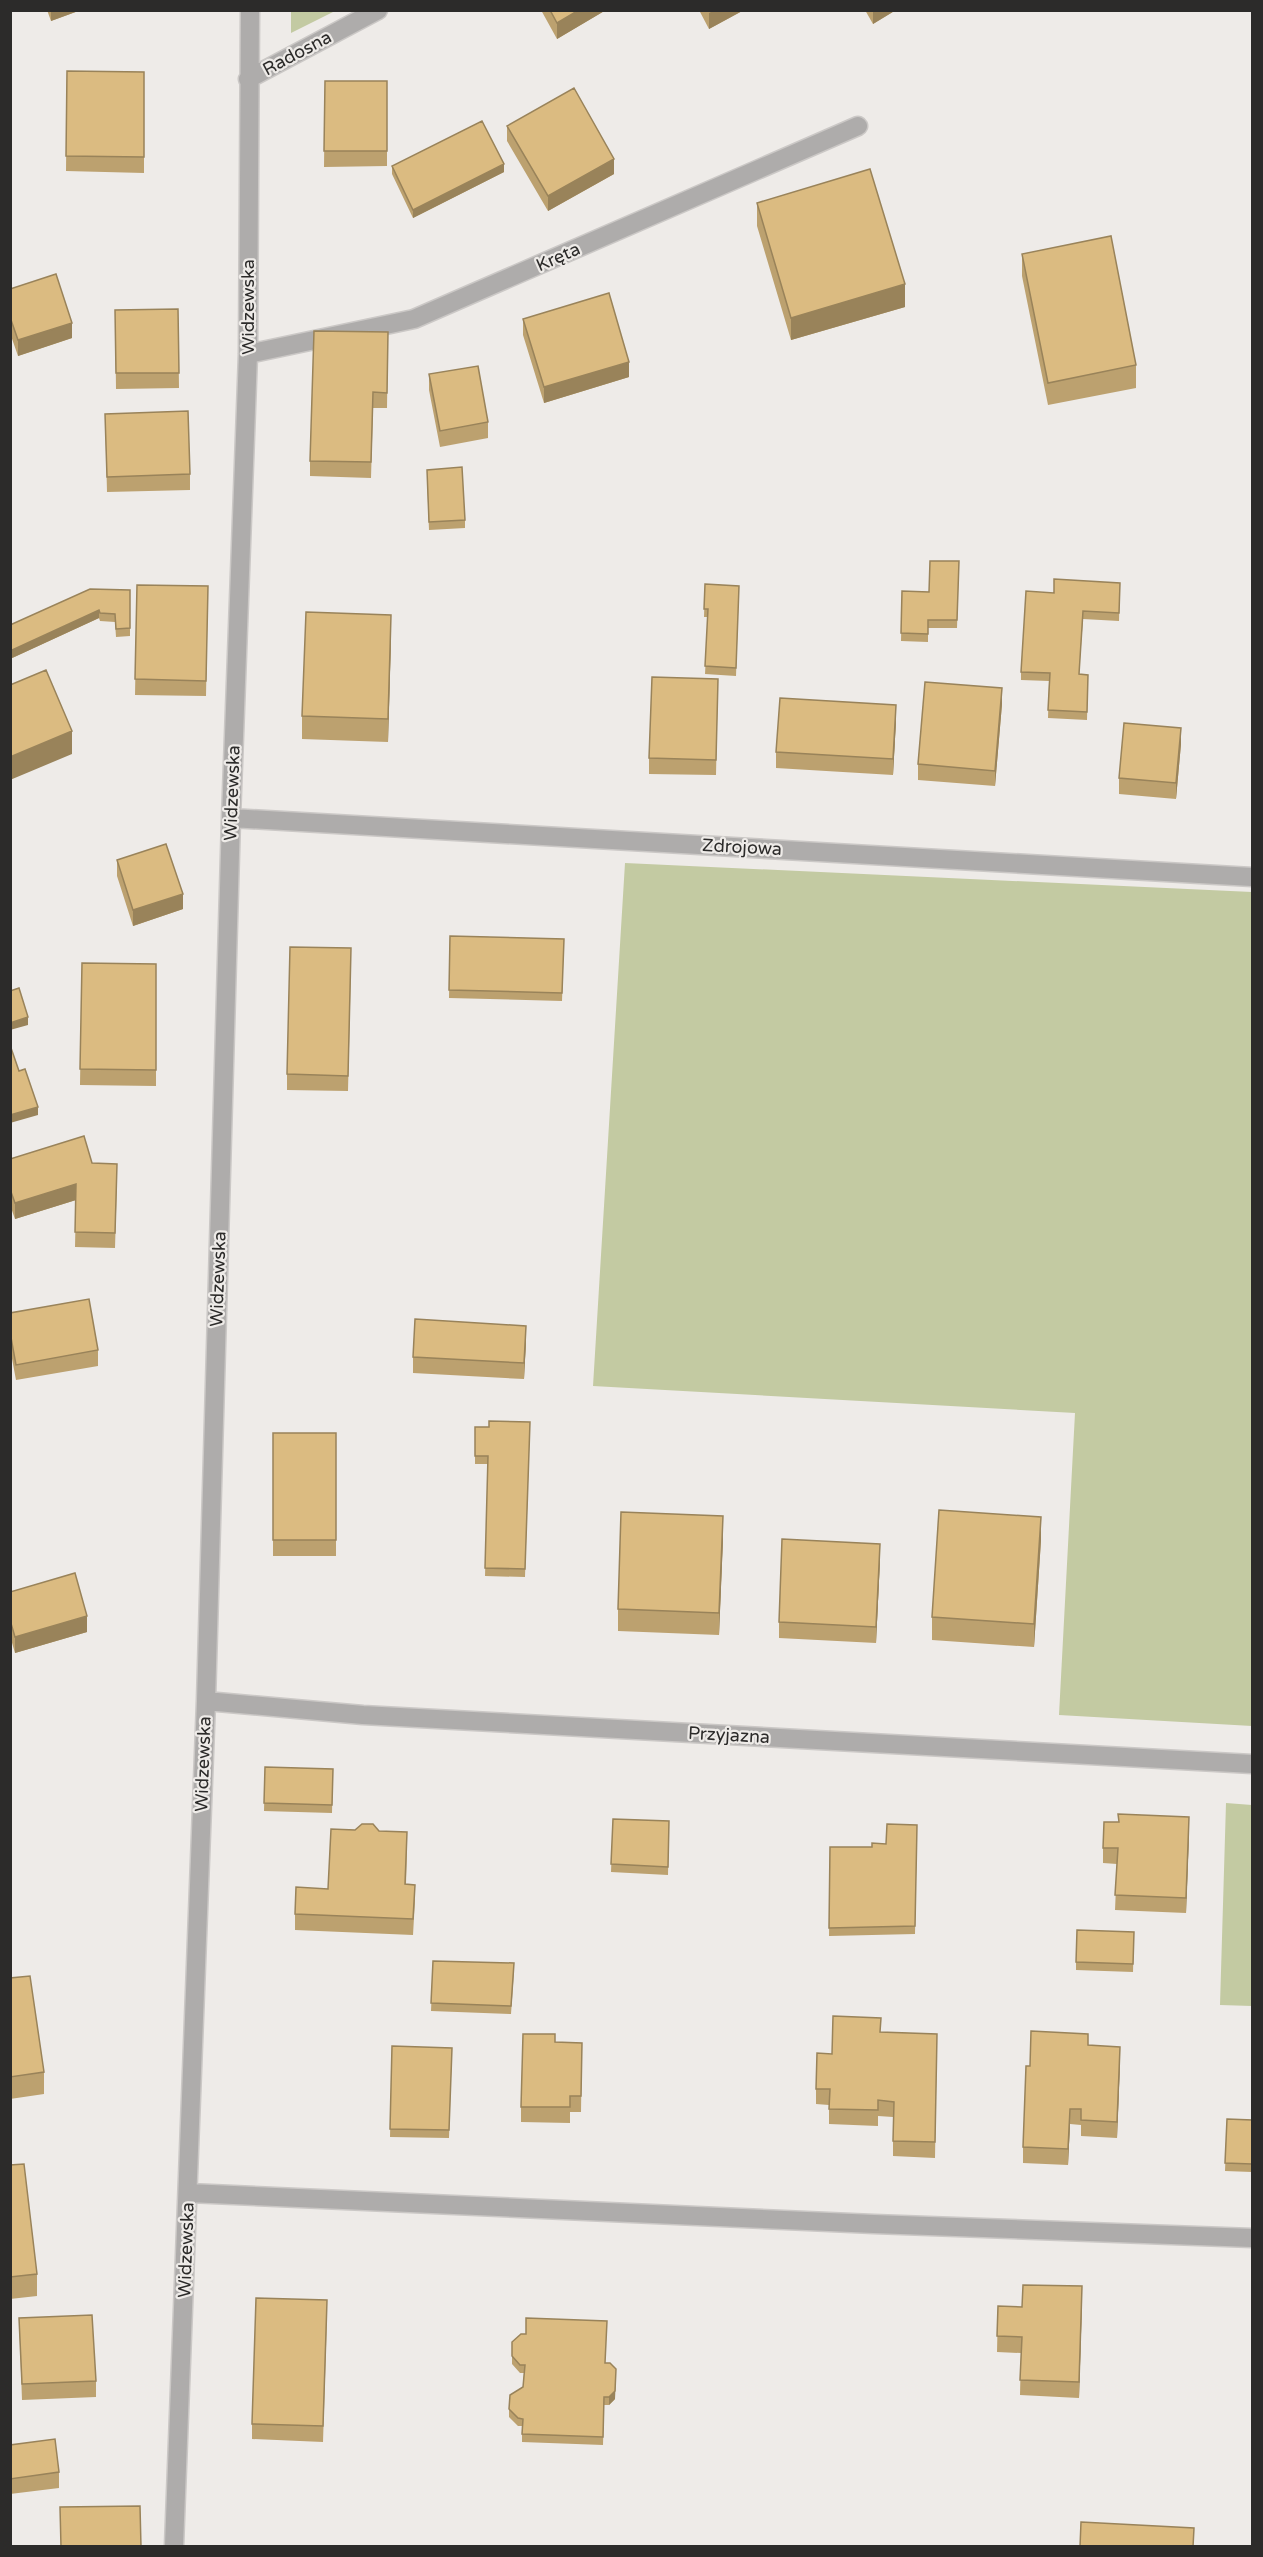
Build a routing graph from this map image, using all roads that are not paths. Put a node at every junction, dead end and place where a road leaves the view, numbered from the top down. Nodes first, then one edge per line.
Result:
1 (250, 10) edge
2 (378, 10) edge
3 (248, 79) junction
4 (858, 126) dead end
5 (248, 354) junction
6 (231, 818) junction
7 (1252, 877) edge
8 (206, 1701) junction
9 (1252, 1764) edge
10 (189, 2193) junction
11 (1252, 2238) edge
12 (174, 2547) edge

1 - 3 street, Widzewska
2 - 3 street, Radosna
3 - 5 street, Widzewska
4 - 5 street, Kręta
5 - 6 street, Widzewska
6 - 7 street, Zdrojowa
6 - 8 street, Widzewska
8 - 9 street, Przyjazna
8 - 10 street, Widzewska
10 - 11 street
10 - 12 street, Widzewska

